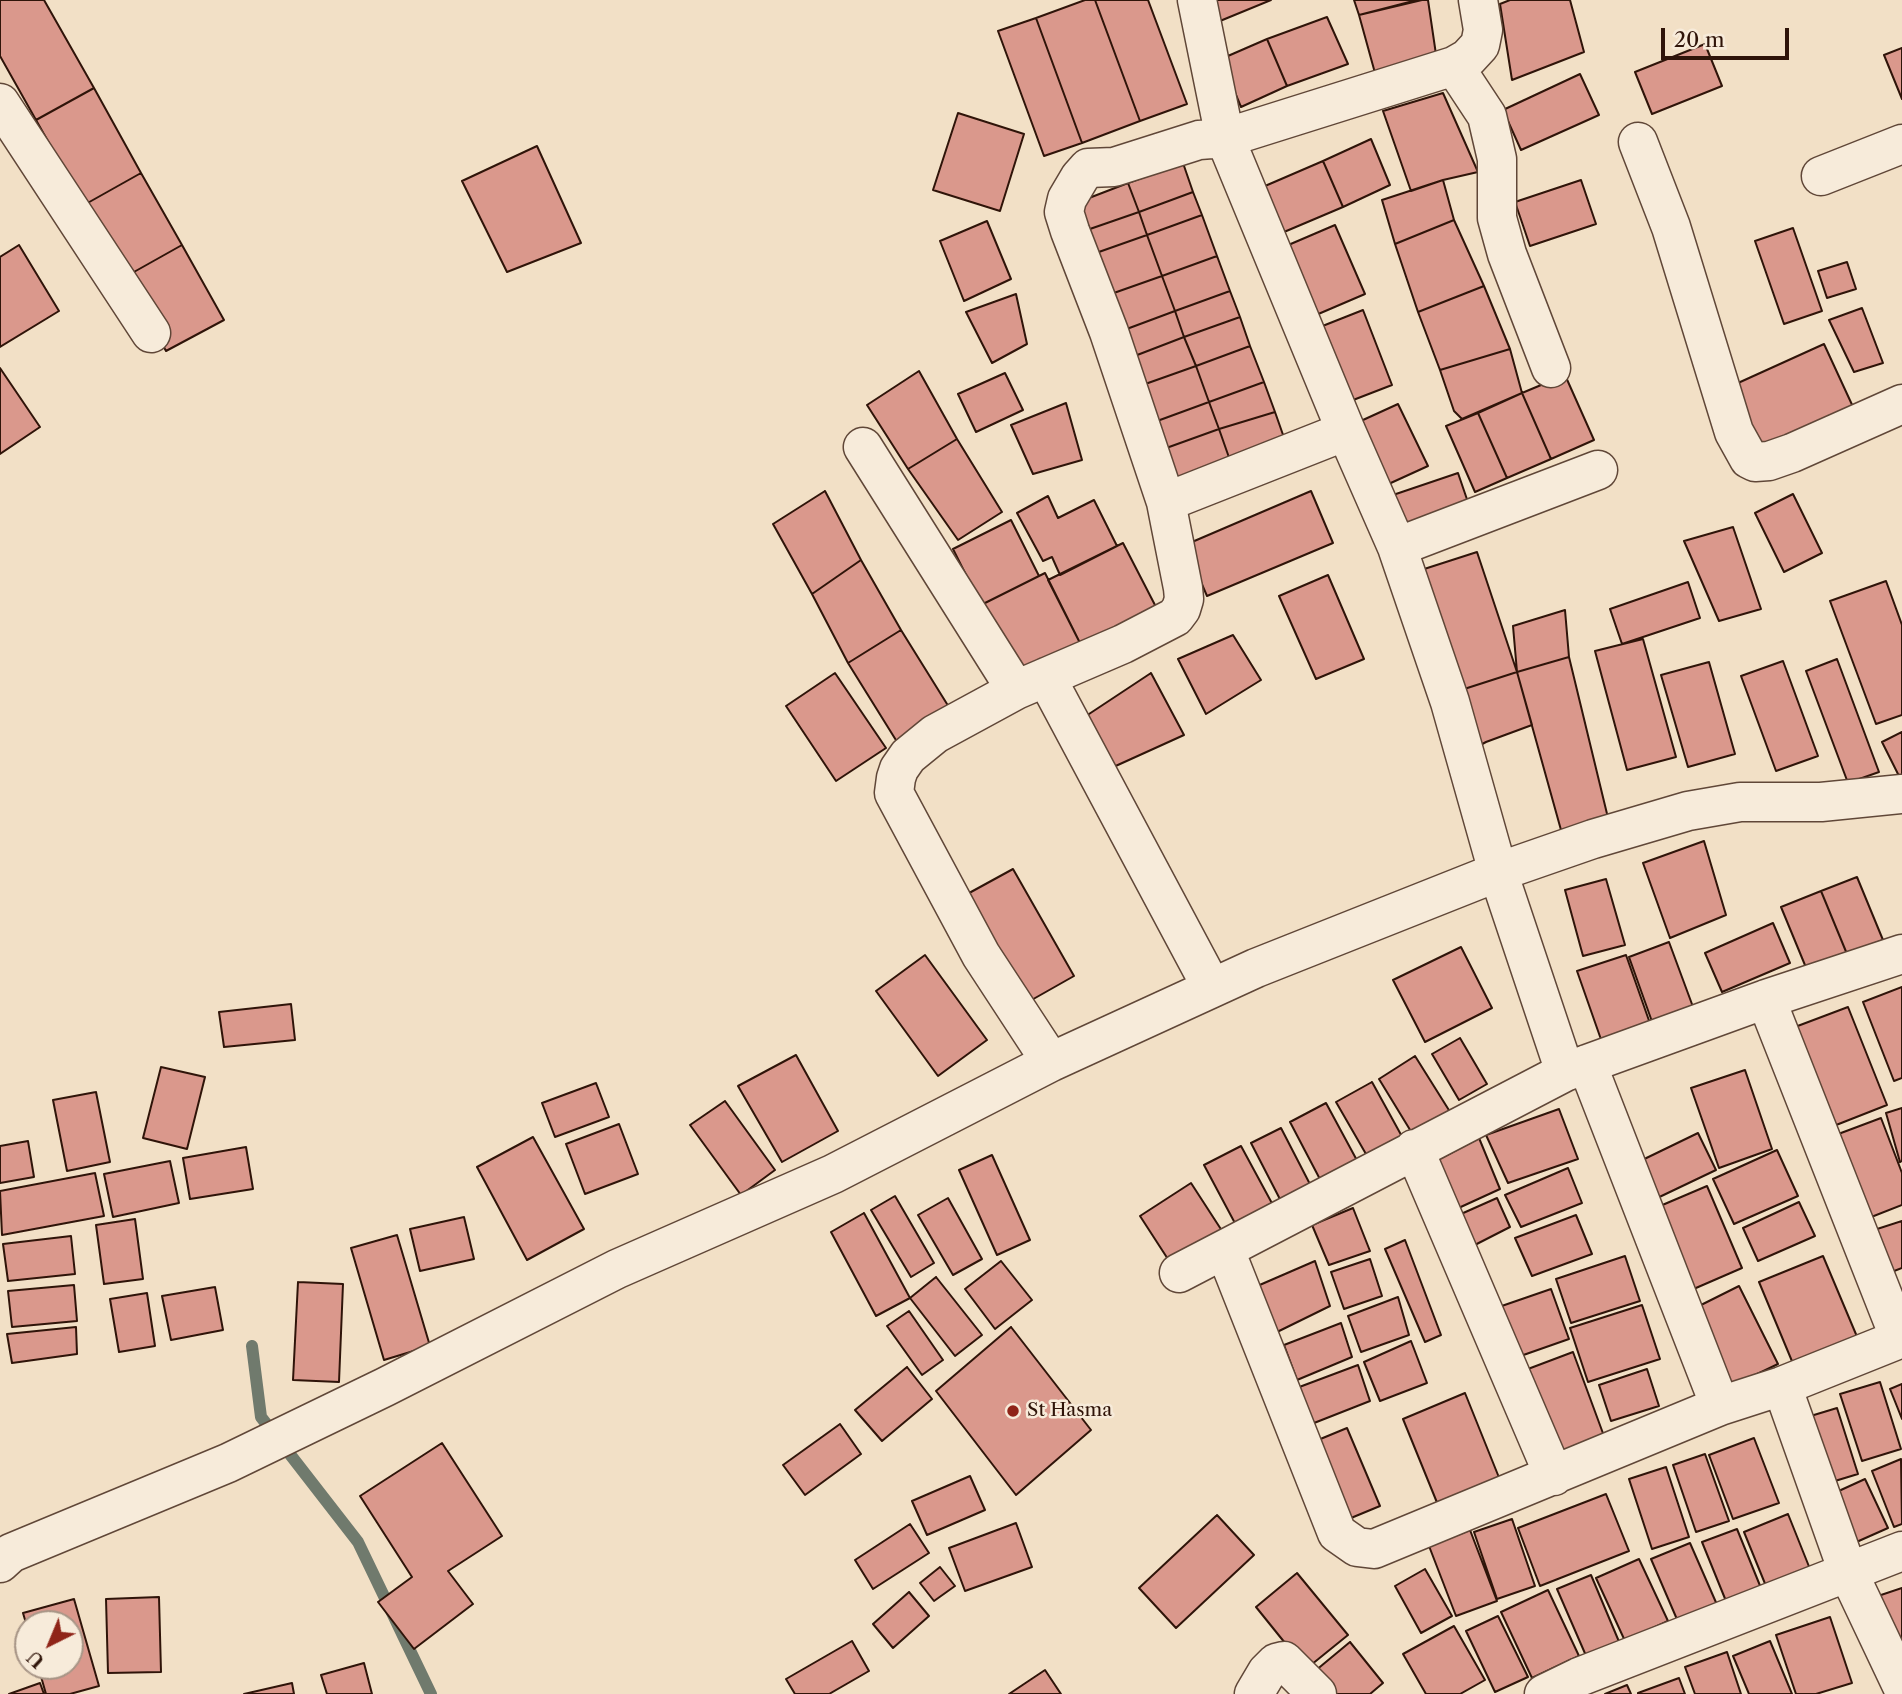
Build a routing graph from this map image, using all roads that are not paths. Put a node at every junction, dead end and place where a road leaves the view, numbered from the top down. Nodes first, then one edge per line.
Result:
1 (1197, 0) edge
2 (1478, 0) edge
3 (1454, 66) junction
4 (0, 103) edge
5 (1225, 138) junction
6 (1639, 142) dead end
7 (1902, 144) edge
8 (1821, 176) dead end
9 (151, 333) dead end
10 (1551, 369) dead end
11 (1902, 404) edge
12 (1346, 431) junction
13 (863, 447) dead end
14 (1598, 470) dead end
15 (1166, 502) junction
16 (1397, 547) junction
17 (1031, 683) junction
18 (1902, 794) edge
19 (1498, 872) junction
20 (1902, 954) edge
21 (1212, 988) junction
22 (1766, 999) junction
23 (1051, 1062) junction
24 (1576, 1068) junction
25 (1414, 1149) junction
26 (1225, 1250) junction
27 (1179, 1273) dead end
28 (1901, 1338) edge
29 (1782, 1386) junction
30 (1720, 1406) junction
31 (1553, 1476) junction
32 (4, 1547) edge
33 (1902, 1551) edge
34 (1848, 1572) junction
35 (1902, 1686) edge
36 (1254, 1694) edge
37 (1317, 1694) edge
38 (1545, 1694) edge

1 - 5 street
2 - 3 street
3 - 5 street
3 - 10 street
4 - 9 street
5 - 12 street
5 - 15 street
6 - 11 street
7 - 8 street
12 - 15 street
12 - 16 street
13 - 17 street
14 - 16 street
15 - 17 street
16 - 19 street
17 - 21 street
17 - 23 street
18 - 19 street
19 - 21 street
19 - 24 street
20 - 22 street
21 - 23 street
22 - 24 street
22 - 28 street
23 - 32 street
24 - 25 street
24 - 30 street
25 - 26 street
25 - 31 street
26 - 27 street
26 - 31 street
28 - 29 street
29 - 30 street
29 - 34 street
30 - 31 street
33 - 34 street
34 - 35 street
34 - 38 street
36 - 37 street

